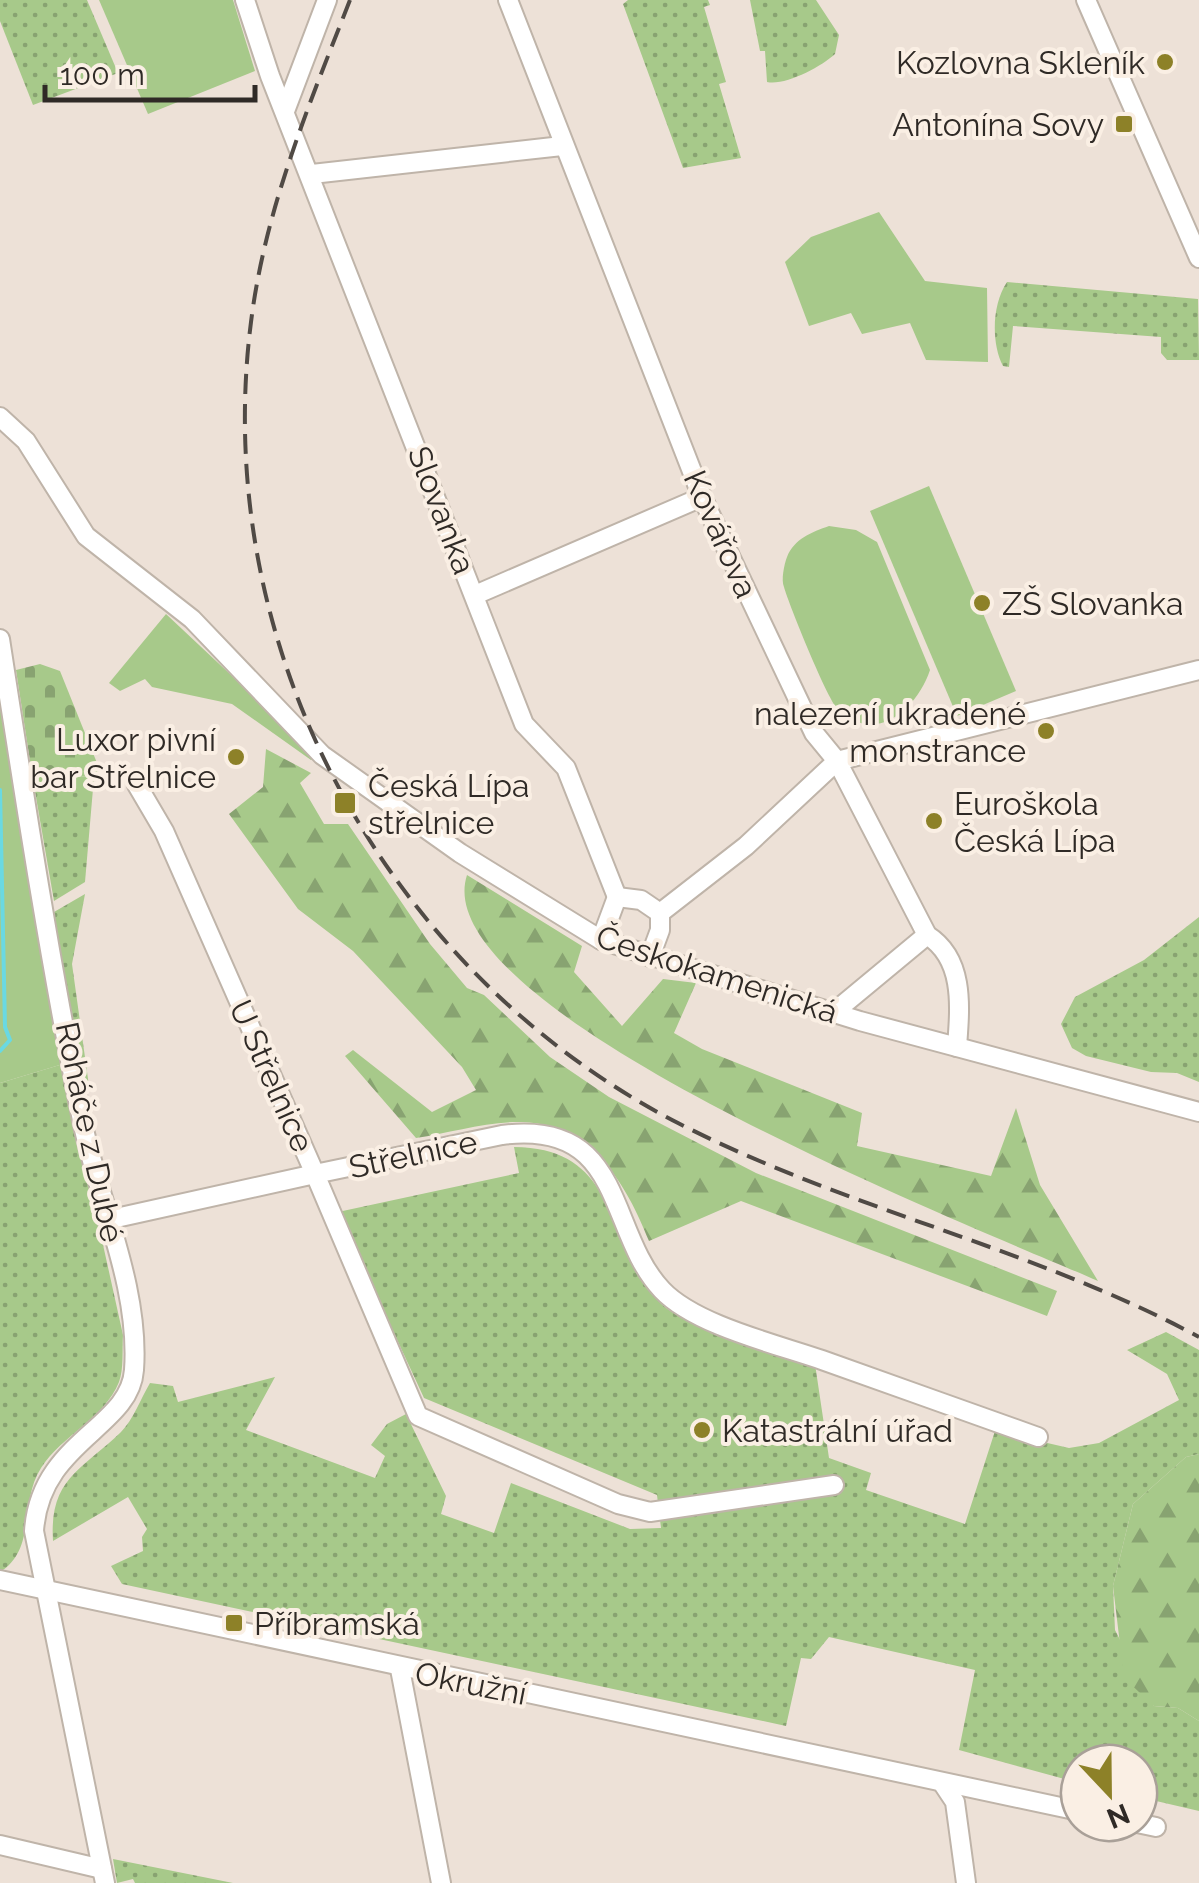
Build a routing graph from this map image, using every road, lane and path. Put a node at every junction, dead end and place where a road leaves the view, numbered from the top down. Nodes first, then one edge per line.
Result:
1 (246, 0) edge
2 (327, 0) edge
3 (508, 0) edge
4 (1086, 0) edge
5 (284, 111) junction
6 (562, 146) junction
7 (312, 174) junction
8 (1199, 258) edge
9 (1, 419) edge
10 (702, 497) junction
11 (475, 595) junction
12 (0, 639) edge
13 (1199, 670) edge
14 (837, 761) junction
15 (137, 786) dead end
16 (618, 897) junction
17 (660, 913) junction
18 (926, 934) junction
19 (601, 940) junction
20 (650, 957) junction
21 (833, 1013) junction
22 (958, 1047) junction
23 (1199, 1112) edge
24 (315, 1174) junction
25 (107, 1220) junction
26 (1038, 1437) dead end
27 (834, 1486) dead end
28 (0, 1580) edge
29 (47, 1591) junction
30 (400, 1669) junction
31 (942, 1784) junction
32 (1059, 1808) edge
33 (0, 1845) edge
34 (103, 1876) edge
35 (441, 1883) edge
36 (966, 1883) edge

1 - 5 street, Slovanka
2 - 5 street
3 - 6 street, Kovářova
4 - 8 street
5 - 7 street, Slovanka
6 - 7 street
6 - 10 street, Kovářova
7 - 11 street, Slovanka
9 - 19 street, Českokamenická
10 - 11 street
10 - 14 street, Kovářova
11 - 16 street, Slovanka
12 - 25 street, Roháče z Dubé
13 - 14 street
14 - 17 street
14 - 18 street, Kovářova
15 - 24 street, U Střelnice
16 - 17 street
16 - 19 street
17 - 20 street
18 - 21 street
18 - 22 street, Kovářova
19 - 20 street, Českokamenická
20 - 21 street, Českokamenická
21 - 22 street, Českokamenická
22 - 23 street, Českokamenická
24 - 25 street, U Střelnice
24 - 26 street, Střelnice
24 - 27 street, Střelnice
25 - 29 street, Roháče z Dubé
28 - 29 street, Okružní
29 - 30 street, Okružní
29 - 34 street
30 - 31 street, Okružní
30 - 35 street
31 - 32 street, Okružní
31 - 36 street
33 - 34 street

